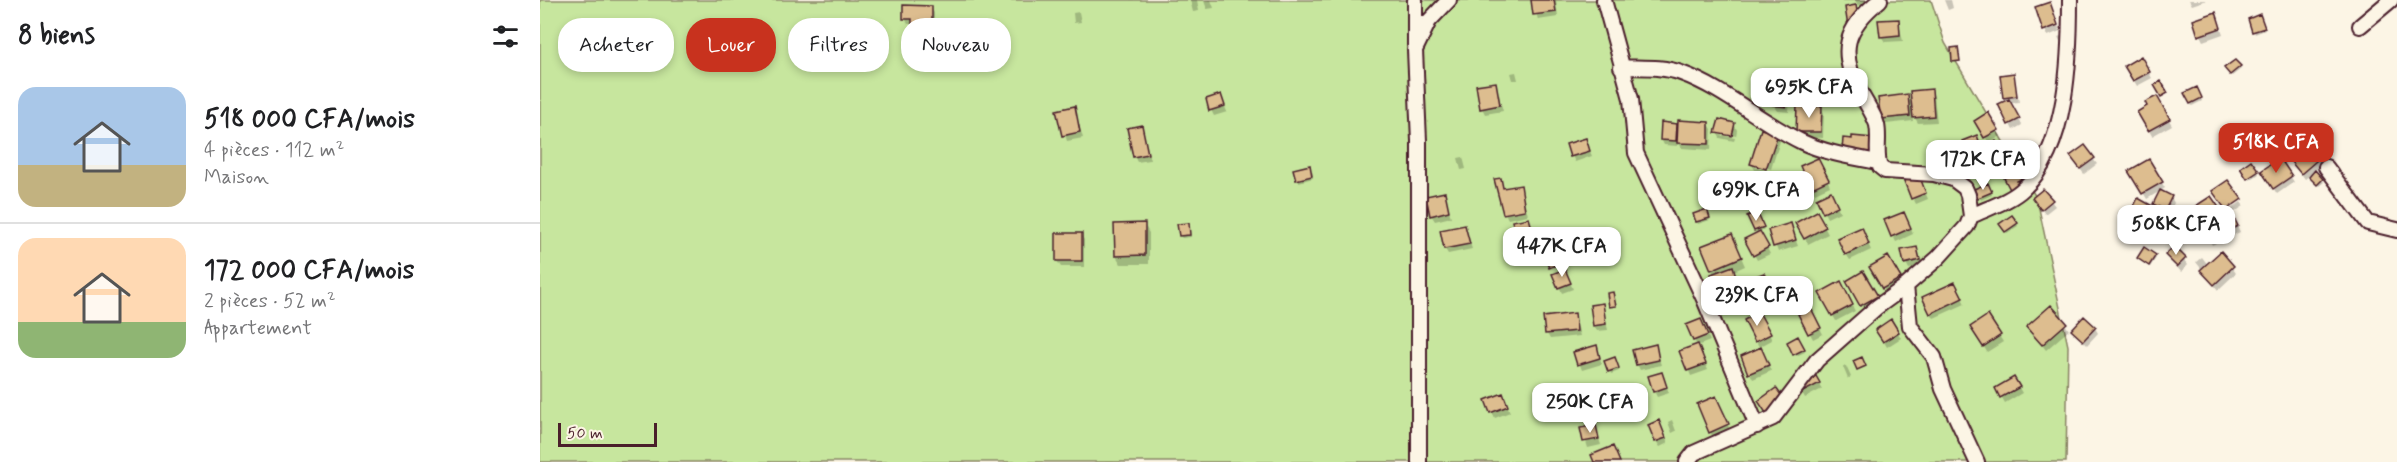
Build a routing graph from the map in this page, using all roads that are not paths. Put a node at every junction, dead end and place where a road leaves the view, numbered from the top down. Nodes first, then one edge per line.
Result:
1 (1415, 0) edge
2 (1449, 0) edge
3 (1604, 0) edge
4 (1880, 0) edge
5 (2070, 0) edge
6 (2391, 0) edge
7 (2360, 26) dead end
8 (1415, 50) junction
9 (1621, 67) junction
10 (1878, 162) junction
11 (2326, 167) dead end
12 (1971, 216) junction
13 (2397, 230) edge
14 (1906, 286) junction
15 (1757, 426) junction
16 (1419, 462) edge
17 (1688, 462) edge
18 (1977, 462) edge

1 - 8 street
2 - 8 street
3 - 9 street
4 - 10 street
5 - 12 street
6 - 7 street
8 - 16 street
9 - 10 street
9 - 15 street
10 - 12 street
11 - 13 street
12 - 14 street
14 - 15 street
14 - 18 street
15 - 17 street

